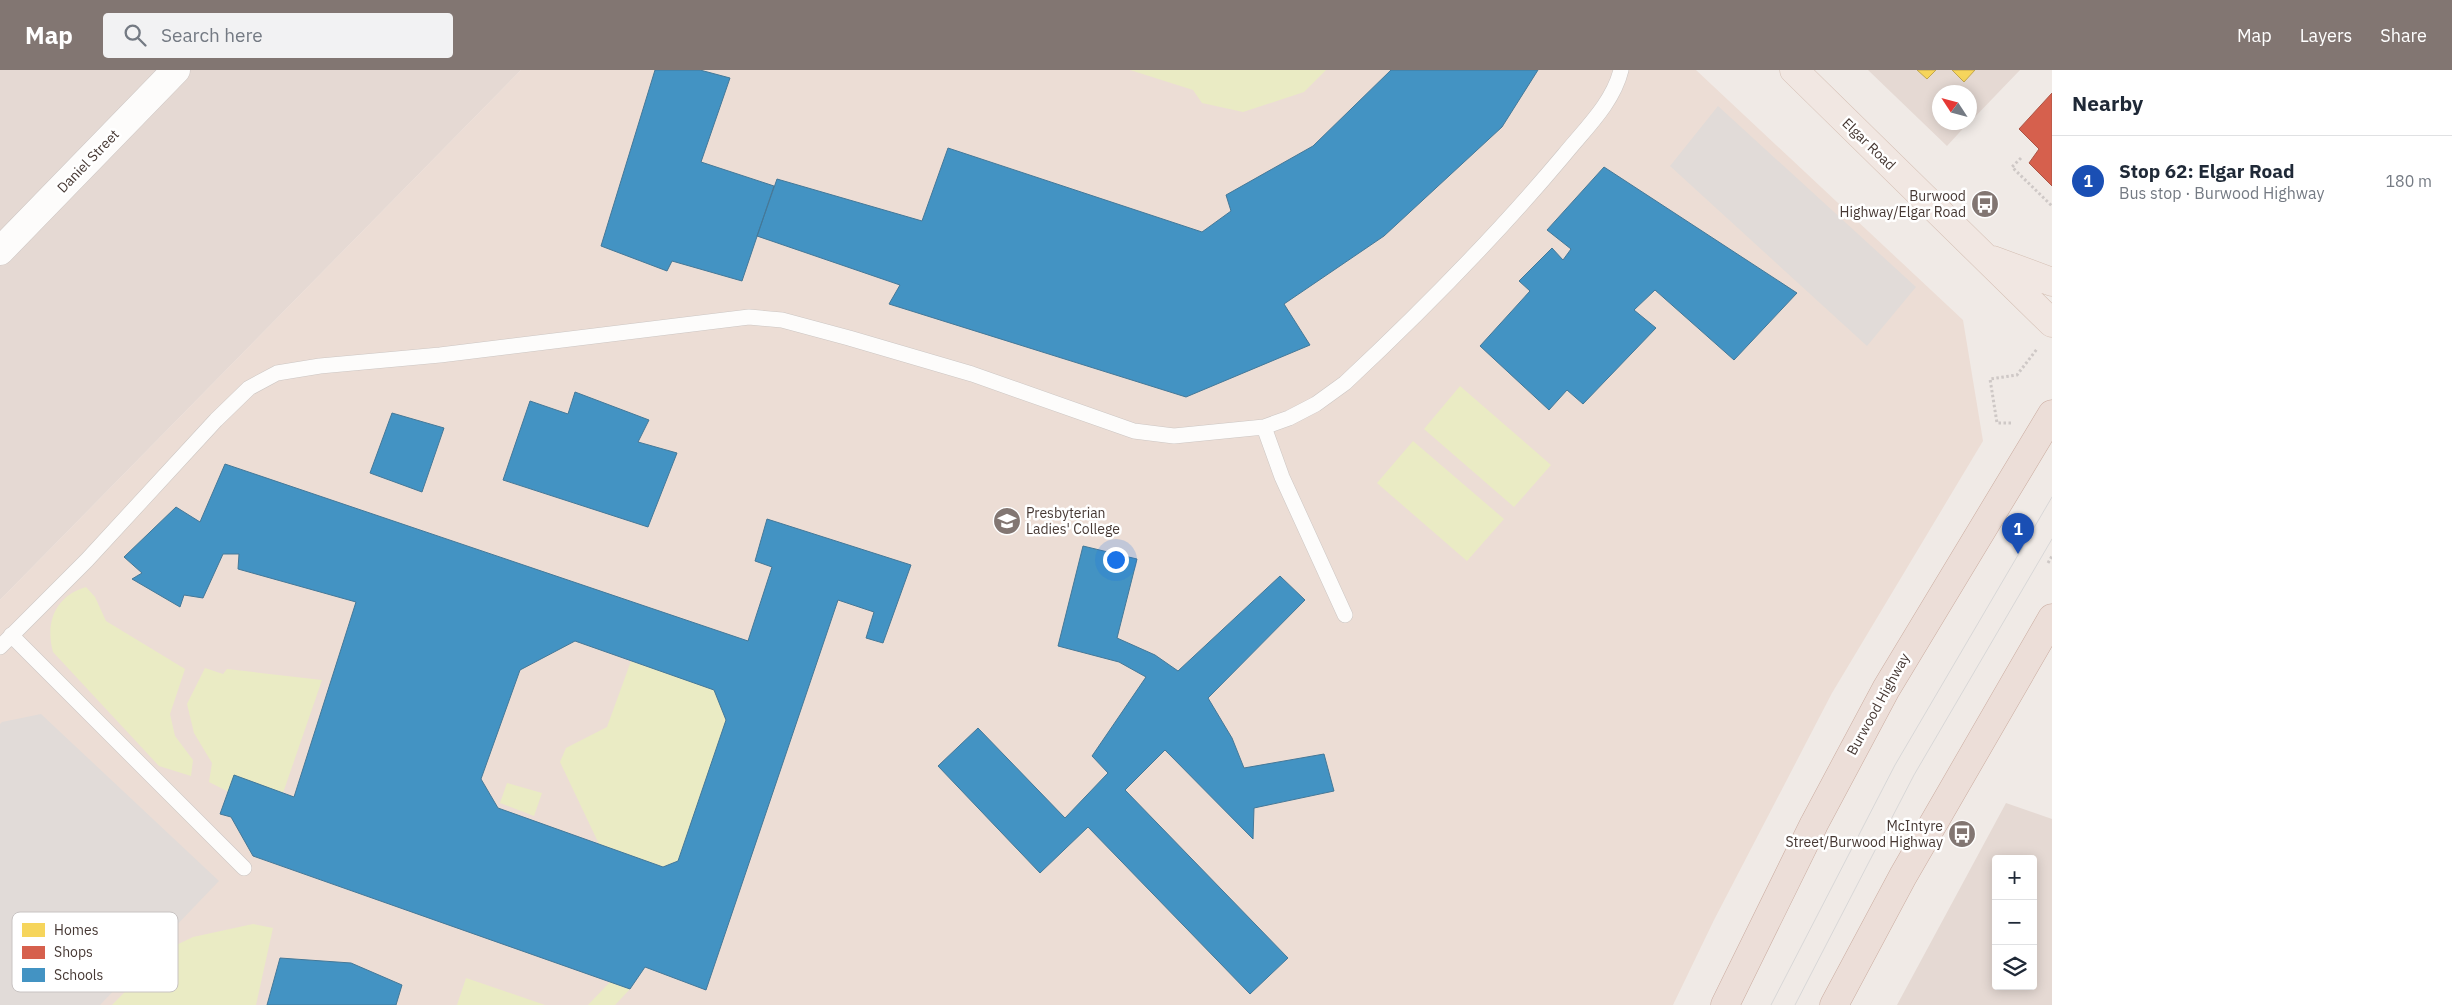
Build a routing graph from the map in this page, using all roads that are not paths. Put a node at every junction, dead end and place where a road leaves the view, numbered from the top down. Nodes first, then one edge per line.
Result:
1 (176, 70) edge
2 (1621, 70) edge
3 (1794, 70) edge
4 (0, 252) edge
5 (1985, 257) junction
6 (2052, 282) edge
7 (2046, 333) edge
8 (2052, 414) edge
9 (1264, 427) junction
10 (1345, 616) dead end
11 (2052, 618) edge
12 (11, 635) junction
13 (0, 647) edge
14 (244, 868) dead end
15 (1725, 1005) edge
16 (1834, 1005) edge

1 - 4 street, Daniel Street
2 - 9 lane
3 - 5 main road, Elgar Road
5 - 6 main road
5 - 7 main road, Elgar Road
8 - 15 highway, Burwood Highway
9 - 10 lane
9 - 12 lane
11 - 16 highway
12 - 13 lane
12 - 14 lane

